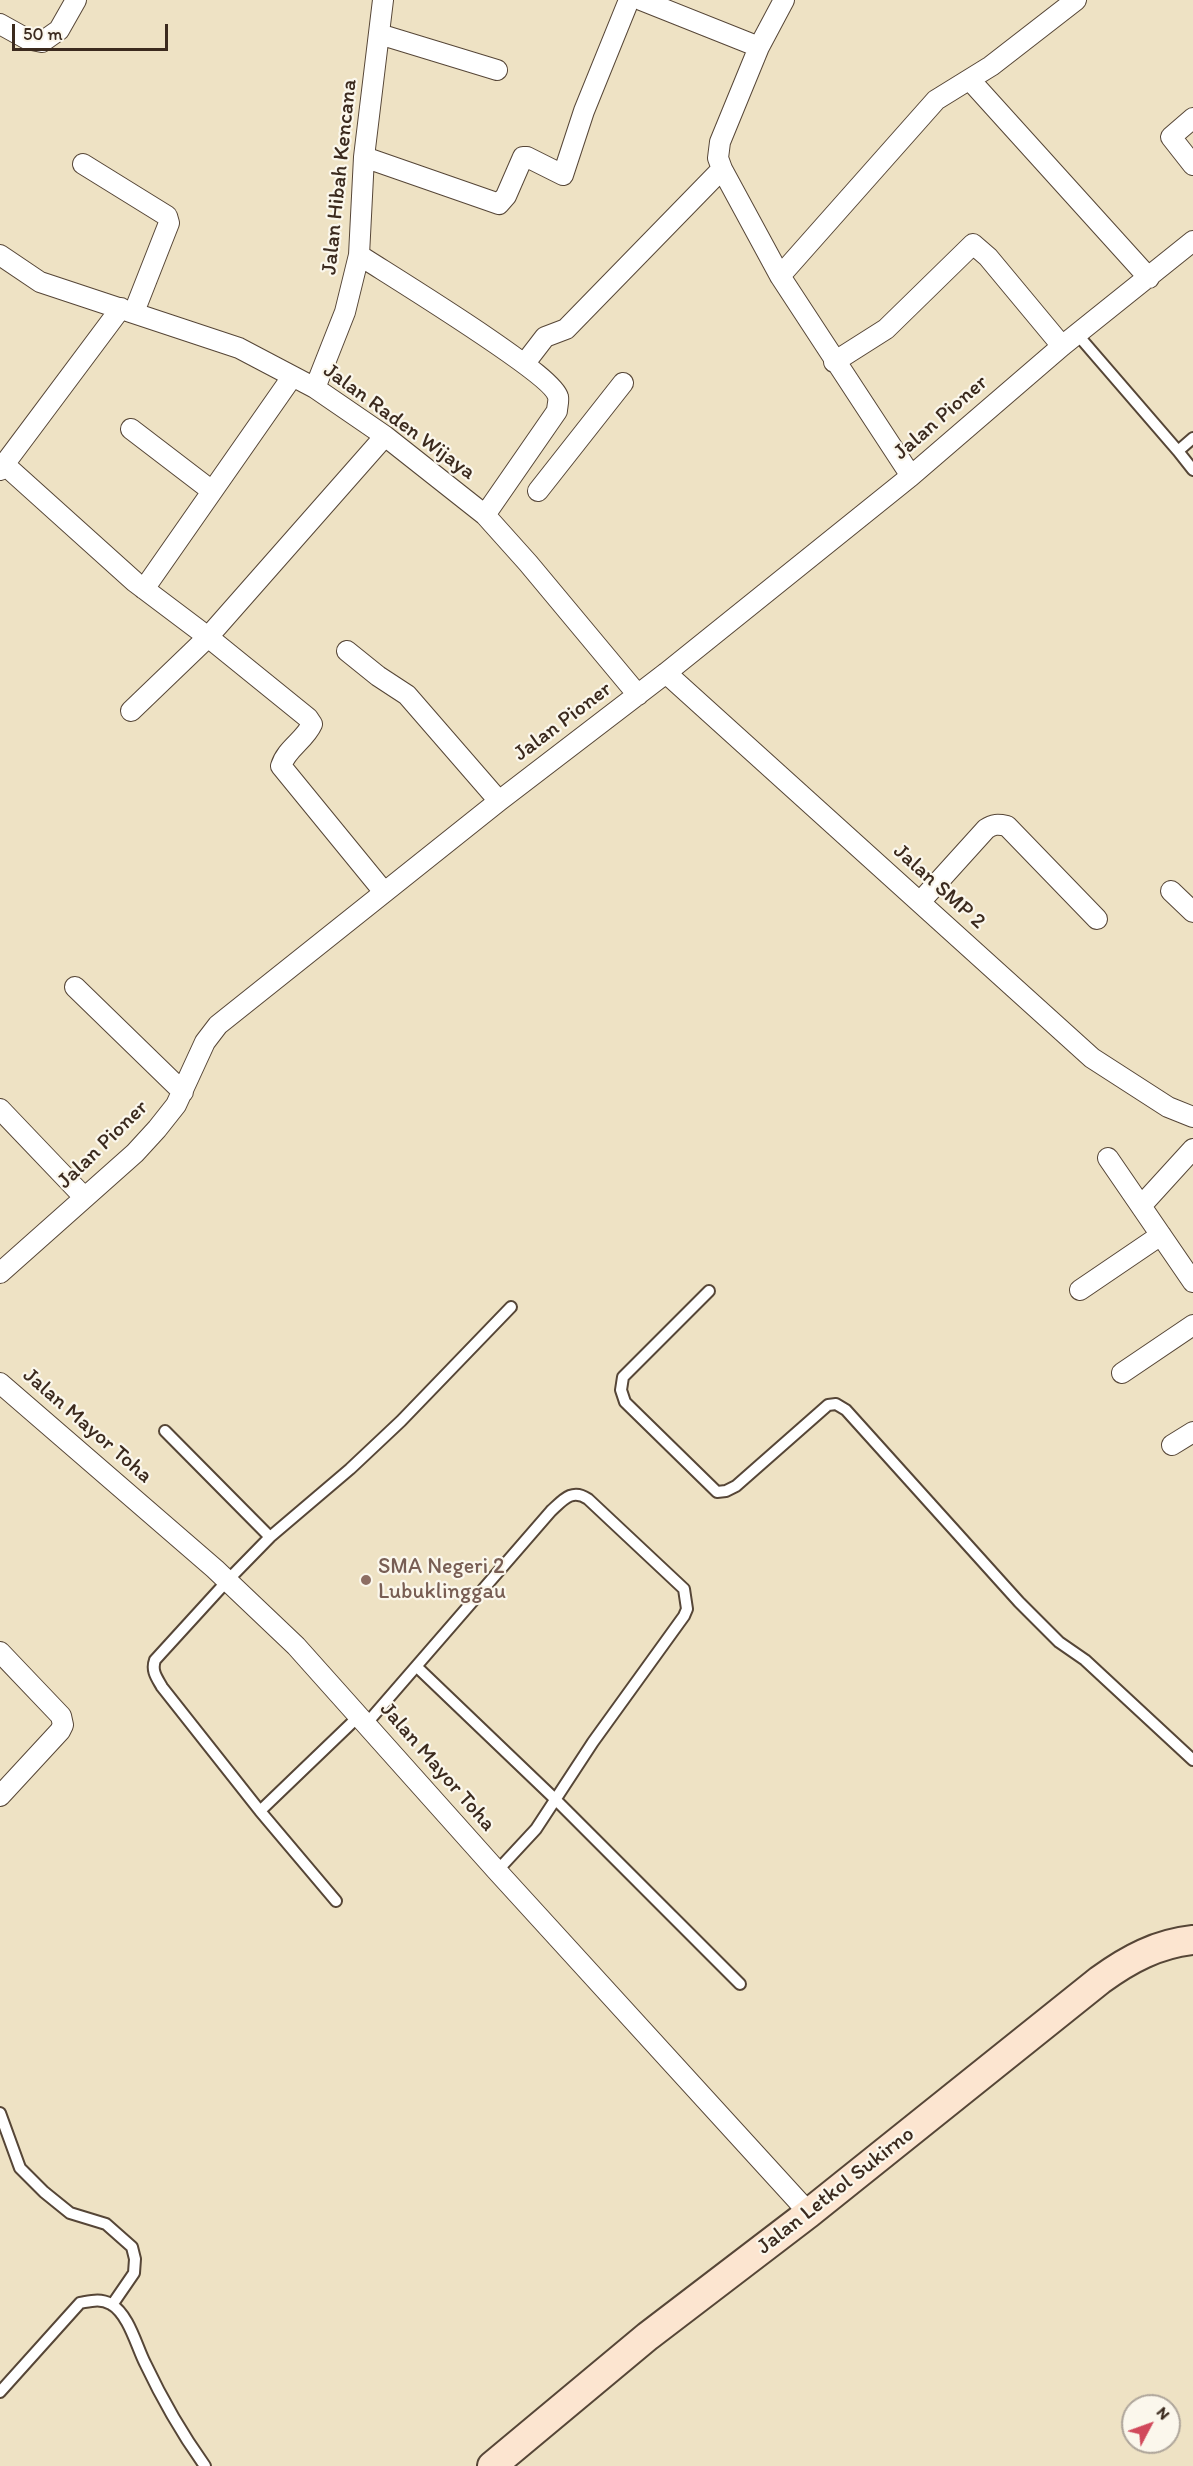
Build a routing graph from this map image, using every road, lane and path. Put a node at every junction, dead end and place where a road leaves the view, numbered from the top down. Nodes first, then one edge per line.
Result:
1 (76, 0) edge
2 (383, 0) edge
3 (629, 0) edge
4 (641, 0) edge
5 (784, 0) edge
6 (1076, 0) edge
7 (0, 24) edge
8 (379, 34) junction
9 (759, 47) junction
10 (497, 70) dead end
11 (970, 80) junction
12 (1193, 118) edge
13 (364, 157) junction
14 (83, 164) dead end
15 (1193, 165) edge
16 (722, 169) junction
17 (1193, 241) edge
18 (0, 255) edge
19 (358, 255) junction
20 (780, 276) junction
21 (1149, 278) junction
22 (128, 310) junction
23 (1069, 340) junction
24 (834, 362) junction
25 (525, 363) junction
26 (292, 376) junction
27 (623, 383) dead end
28 (315, 388) junction
29 (557, 411) junction
30 (131, 429) dead end
31 (585, 430) junction
32 (385, 436) junction
33 (1193, 438) edge
34 (1178, 451) junction
35 (2, 467) edge
36 (1193, 470) edge
37 (911, 476) junction
38 (212, 491) junction
39 (538, 491) dead end
40 (484, 515) junction
41 (144, 589) junction
42 (208, 637) junction
43 (347, 651) dead end
44 (666, 673) junction
45 (638, 695) junction
46 (131, 711) dead end
47 (499, 801) junction
48 (1171, 891) dead end
49 (384, 892) junction
50 (920, 902) junction
51 (1193, 912) edge
52 (1097, 919) dead end
53 (75, 987) dead end
54 (183, 1092) junction
55 (0, 1109) edge
56 (1193, 1117) edge
57 (1193, 1149) edge
58 (1108, 1158) dead end
59 (84, 1197) junction
60 (1141, 1206) junction
61 (1161, 1235) junction
62 (0, 1273) edge
63 (1193, 1282) edge
64 (1080, 1290) dead end
65 (709, 1291) dead end
66 (511, 1307) dead end
67 (1193, 1324) edge
68 (1122, 1373) dead end
69 (1, 1387) edge
70 (165, 1431) dead end
71 (1193, 1432) edge
72 (1172, 1445) dead end
73 (270, 1537) junction
74 (228, 1580) junction
75 (0, 1653) edge
76 (417, 1667) junction
77 (363, 1719) junction
78 (1193, 1760) edge
79 (0, 1796) edge
80 (556, 1800) junction
81 (260, 1810) junction
82 (497, 1871) junction
83 (336, 1901) dead end
84 (1193, 1940) edge
85 (740, 1984) dead end
86 (0, 2113) edge
87 (809, 2213) junction
88 (112, 2305) junction
89 (0, 2392) edge
90 (206, 2466) edge
91 (492, 2466) edge

1 - 7 street
2 - 8 street, Jalan Hibah Kencana
3 - 13 street
4 - 9 street
5 - 9 street
6 - 11 street
8 - 10 street
8 - 13 street, Jalan Hibah Kencana
9 - 16 street
11 - 20 street
11 - 21 street
12 - 15 street
13 - 19 street, Jalan Hibah Kencana
14 - 22 street
16 - 20 street
16 - 25 street
17 - 21 street, Jalan Pioner
18 - 22 street, Jalan Raden Wijaya
19 - 25 street
19 - 28 street, Jalan Hibah Kencana
20 - 24 street
21 - 23 street, Jalan Pioner
22 - 26 street, Jalan Raden Wijaya
22 - 35 street
23 - 24 street
23 - 34 lane
23 - 37 street, Jalan Pioner
24 - 37 street
25 - 29 street
26 - 28 street, Jalan Raden Wijaya
26 - 38 street
27 - 31 street
28 - 32 street, Jalan Raden Wijaya
29 - 31 street
29 - 40 street
30 - 38 street
31 - 39 street
32 - 40 street, Jalan Raden Wijaya
32 - 42 street
33 - 34 lane
34 - 36 lane
35 - 41 street
37 - 44 street, Jalan Pioner
38 - 41 street
40 - 45 street, Jalan Raden Wijaya
41 - 42 street
42 - 46 street
42 - 49 street
43 - 47 street
44 - 45 street, Jalan Pioner
44 - 50 street, Jalan SMP 2
45 - 47 street, Jalan Pioner
47 - 49 street, Jalan Pioner
48 - 51 street
49 - 54 street, Jalan Pioner
50 - 52 street
50 - 56 street, Jalan SMP 2
53 - 54 street
54 - 59 street, Jalan Pioner
55 - 59 street
57 - 60 street
58 - 60 street
59 - 62 street, Jalan Pioner
60 - 61 street
61 - 63 street
61 - 64 street
65 - 78 lane
66 - 73 lane
67 - 68 street
69 - 74 street, Jalan Mayor Toha
70 - 73 lane
71 - 72 street
73 - 74 lane
74 - 77 street, Jalan Mayor Toha
74 - 81 lane
75 - 79 street
76 - 77 lane
76 - 80 lane
76 - 80 lane
77 - 81 lane
77 - 82 street, Jalan Mayor Toha
80 - 82 lane
80 - 85 lane
81 - 83 lane
82 - 87 street, Jalan Mayor Toha
84 - 87 main road, Jalan Letkol Sukirno
86 - 88 lane
87 - 91 main road, Jalan Letkol Sukirno
88 - 89 lane
88 - 90 lane

